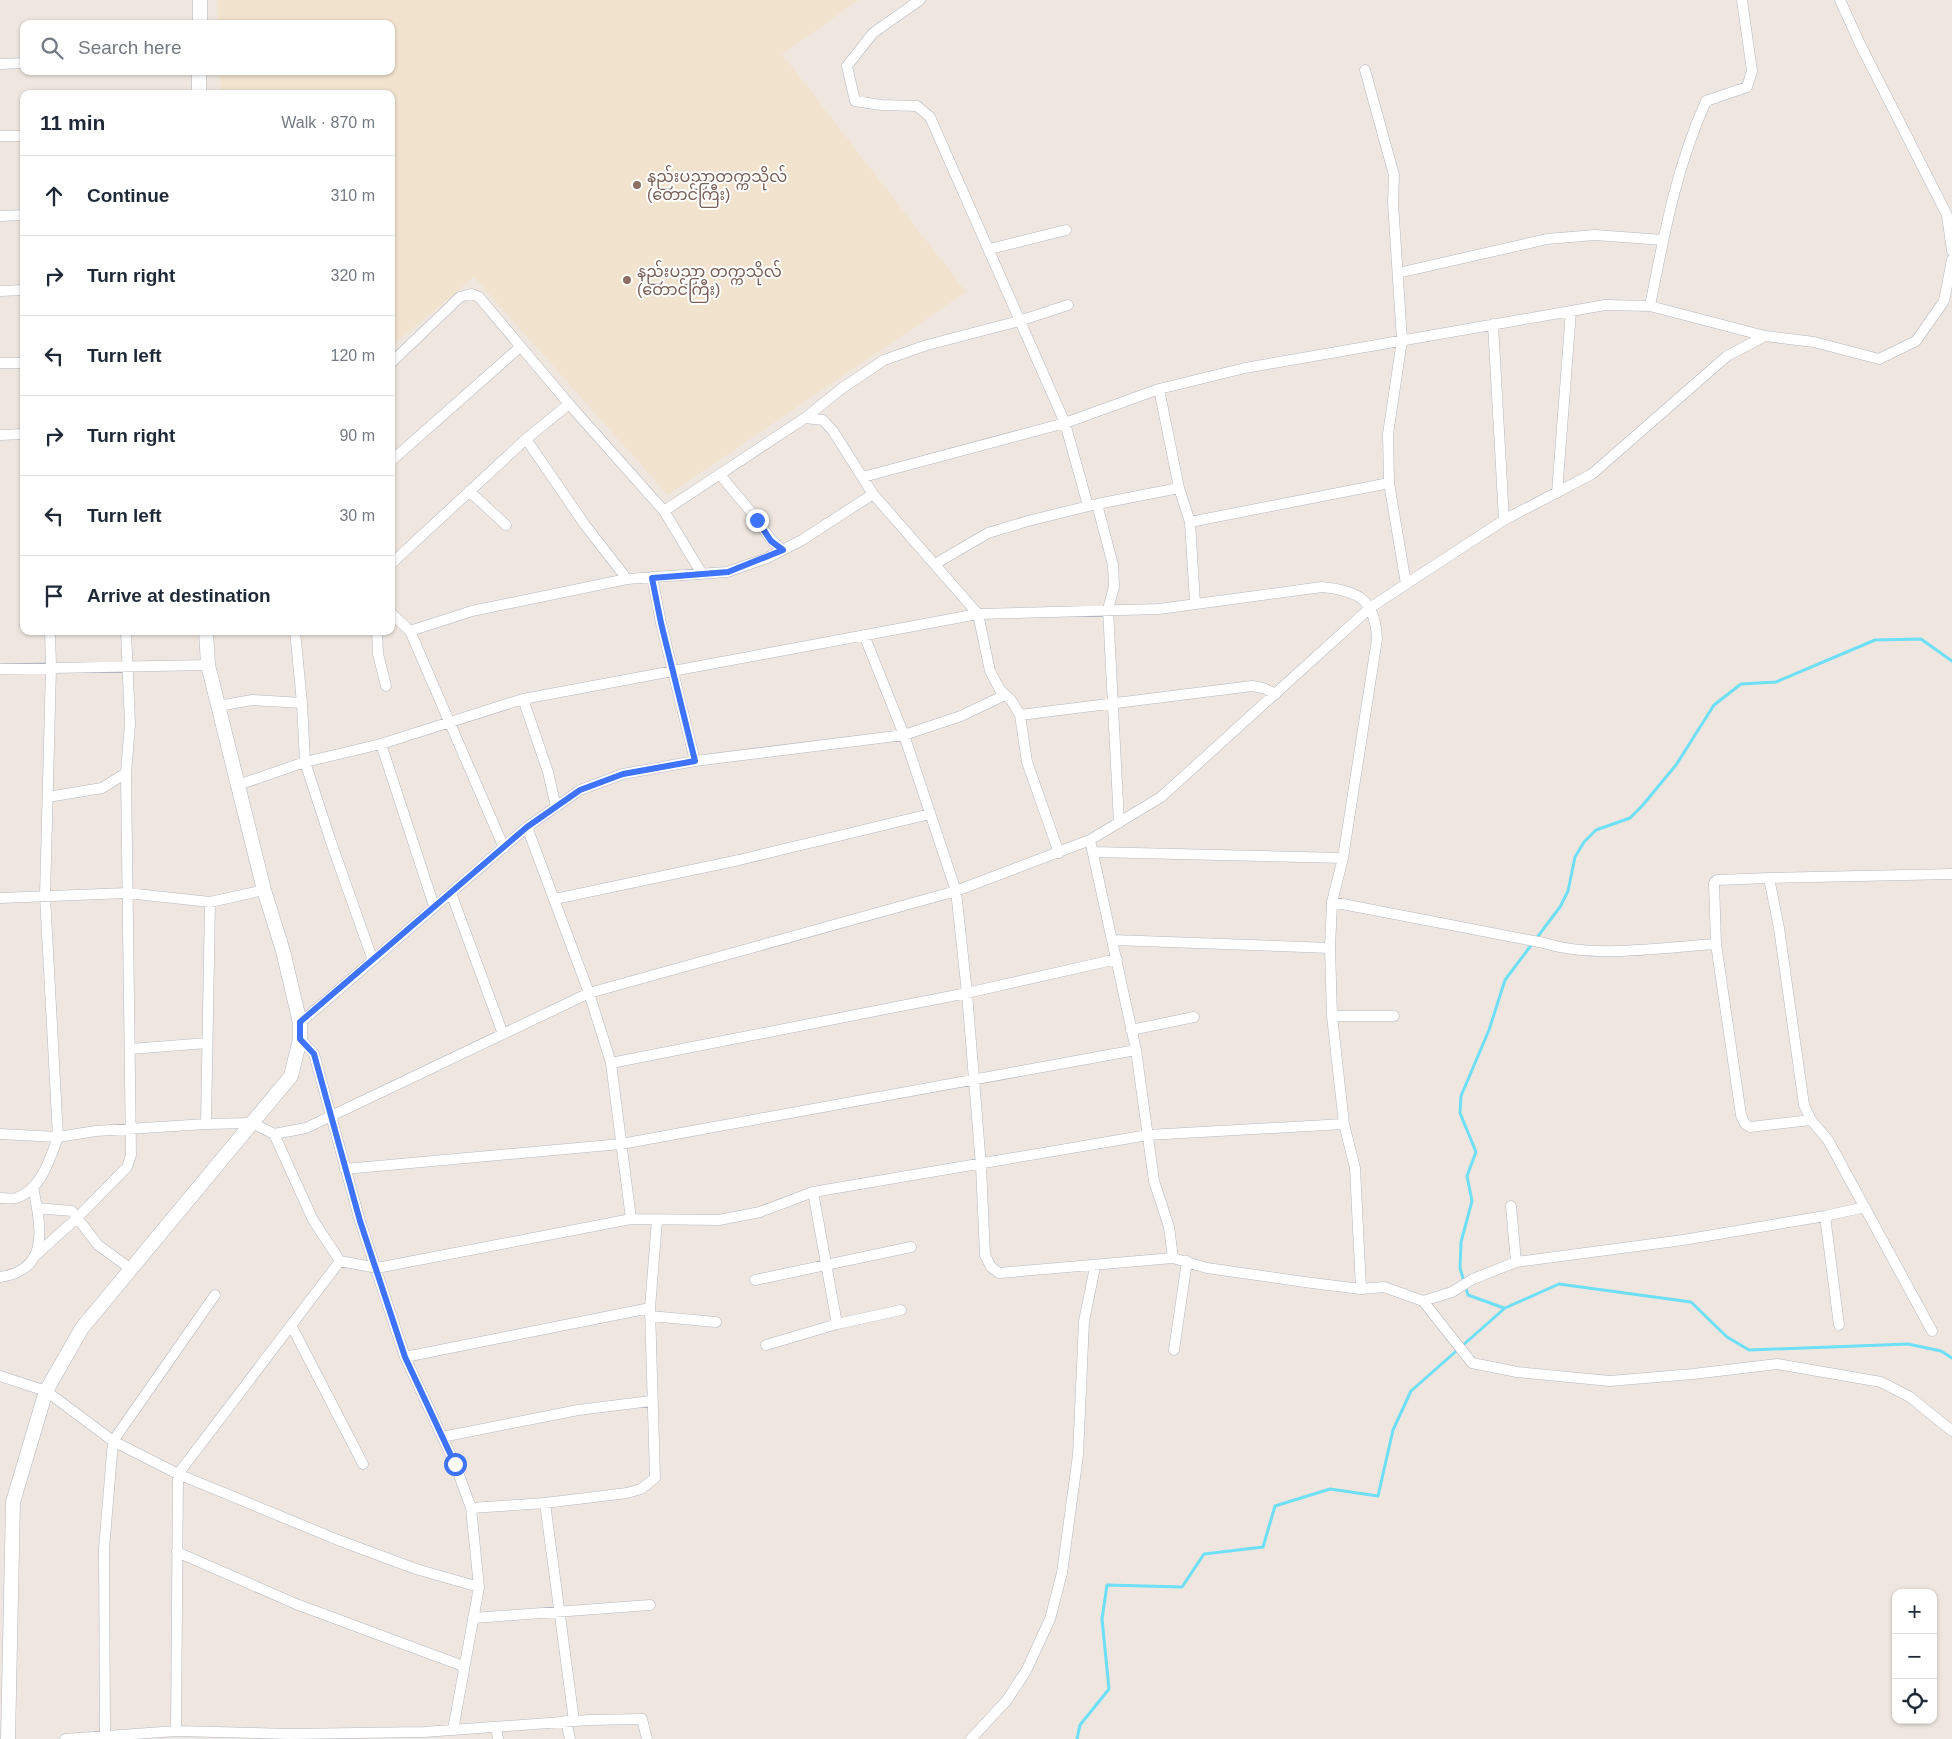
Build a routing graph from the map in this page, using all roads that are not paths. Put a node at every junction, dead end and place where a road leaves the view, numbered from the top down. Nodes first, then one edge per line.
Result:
1 (200, 0) edge
2 (920, 0) edge
3 (1742, 0) edge
4 (1840, 0) edge
5 (200, 20) edge
6 (20, 63) edge
7 (0, 64) edge
8 (1365, 70) dead end
9 (199, 75) edge
10 (199, 90) edge
11 (0, 136) edge
12 (20, 136) edge
13 (20, 215) edge
14 (0, 216) edge
15 (1066, 230) dead end
16 (1663, 240) junction
17 (990, 250) junction
18 (1952, 251) edge
19 (1952, 260) edge
20 (1398, 273) junction
21 (20, 290) edge
22 (0, 291) edge
23 (1068, 305) dead end
24 (1650, 306) junction
25 (1571, 311) junction
26 (1019, 321) junction
27 (1493, 324) junction
28 (1765, 336) junction
29 (1402, 340) junction
30 (520, 347) junction
31 (395, 359) edge
32 (20, 362) edge
33 (0, 363) edge
34 (1159, 389) junction
35 (569, 404) junction
36 (805, 418) junction
37 (1065, 423) junction
38 (20, 434) edge
39 (0, 435) edge
40 (526, 439) junction
41 (395, 457) edge
42 (720, 474) junction
43 (863, 478) junction
44 (1389, 483) junction
45 (1179, 488) junction
46 (469, 491) junction
47 (873, 494) junction
48 (1557, 494) junction
49 (1093, 505) junction
50 (664, 511) junction
51 (1504, 520) junction
52 (1190, 522) junction
53 (506, 525) dead end
54 (783, 550) junction
55 (395, 560) edge
56 (935, 564) junction
57 (702, 574) junction
58 (652, 578) junction
59 (627, 579) junction
60 (1406, 584) junction
61 (1195, 603) junction
62 (1371, 607) junction
63 (1108, 609) junction
64 (978, 614) junction
65 (395, 617) edge
66 (410, 631) junction
67 (50, 635) edge
68 (126, 635) edge
69 (206, 635) edge
70 (295, 635) edge
71 (377, 635) edge
72 (864, 635) junction
73 (126, 665) junction
74 (208, 665) junction
75 (51, 668) junction
76 (0, 669) edge
77 (672, 670) junction
78 (386, 686) dead end
79 (1276, 694) junction
80 (1005, 695) junction
81 (523, 699) junction
82 (1113, 702) junction
83 (302, 703) junction
84 (218, 706) junction
85 (1020, 715) junction
86 (448, 723) junction
87 (904, 735) junction
88 (381, 744) junction
89 (695, 761) junction
90 (305, 762) junction
91 (126, 773) junction
92 (238, 785) junction
93 (48, 797) junction
94 (556, 807) junction
95 (930, 814) junction
96 (1119, 823) junction
97 (527, 827) junction
98 (1090, 840) junction
99 (504, 848) junction
100 (1093, 852) junction
101 (1059, 853) junction
102 (1344, 858) junction
103 (1952, 874) edge
104 (1769, 878) junction
105 (264, 890) junction
106 (956, 891) junction
107 (127, 893) junction
108 (451, 893) junction
109 (45, 896) junction
110 (0, 898) edge
111 (555, 899) junction
112 (210, 902) junction
113 (1332, 902) junction
114 (434, 906) junction
115 (1113, 940) junction
116 (1716, 944) junction
117 (1330, 948) junction
118 (372, 958) junction
119 (1117, 959) junction
120 (967, 992) junction
121 (589, 993) junction
122 (1332, 1016) junction
123 (1394, 1016) dead end
124 (1194, 1017) dead end
125 (300, 1022) junction
126 (1132, 1030) junction
127 (503, 1034) junction
128 (300, 1039) junction
129 (207, 1043) junction
130 (130, 1049) junction
131 (1136, 1050) junction
132 (611, 1063) junction
133 (973, 1078) junction
134 (329, 1117) junction
135 (1811, 1120) junction
136 (252, 1123) junction
137 (206, 1124) junction
138 (1344, 1124) junction
139 (0, 1128) edge
140 (131, 1128) junction
141 (5, 1134) edge
142 (274, 1134) junction
143 (1148, 1135) junction
144 (58, 1137) junction
145 (621, 1144) junction
146 (981, 1166) junction
147 (345, 1170) junction
148 (33, 1186) junction
149 (813, 1192) junction
150 (0, 1198) edge
151 (1510, 1206) dead end
152 (1865, 1207) junction
153 (37, 1208) junction
154 (1824, 1216) junction
155 (78, 1217) junction
156 (631, 1219) junction
157 (658, 1220) junction
158 (911, 1247) dead end
159 (36, 1255) junction
160 (1173, 1258) junction
161 (1187, 1261) junction
162 (340, 1262) junction
163 (1516, 1262) junction
164 (827, 1265) junction
165 (1095, 1267) junction
166 (377, 1268) junction
167 (131, 1269) junction
168 (1, 1279) edge
169 (755, 1280) dead end
170 (1361, 1289) junction
171 (215, 1295) dead end
172 (1423, 1301) junction
173 (901, 1310) dead end
174 (650, 1312) junction
175 (716, 1322) dead end
176 (837, 1324) junction
177 (291, 1325) junction
178 (1839, 1325) dead end
179 (1932, 1331) dead end
180 (766, 1345) dead end
181 (1174, 1350) dead end
182 (405, 1357) junction
183 (0, 1376) edge
184 (46, 1391) junction
185 (651, 1401) junction
186 (1952, 1431) edge
187 (442, 1437) junction
188 (113, 1441) junction
189 (363, 1464) dead end
190 (178, 1474) junction
191 (545, 1503) junction
192 (472, 1508) junction
193 (177, 1552) junction
194 (478, 1588) junction
195 (5, 1598) edge
196 (650, 1605) dead end
197 (559, 1610) junction
198 (473, 1618) junction
199 (463, 1666) junction
200 (570, 1721) junction
201 (496, 1726) junction
202 (453, 1730) junction
203 (176, 1731) junction
204 (424, 1735) edge
205 (273, 1736) edge
206 (348, 1736) edge
207 (105, 1738) junction
208 (8, 1739) edge
209 (65, 1739) edge
210 (498, 1739) edge
211 (570, 1739) edge
212 (647, 1739) edge
213 (971, 1739) edge

1 - 5 main road
2 - 17 street
3 - 16 street
4 - 18 street
6 - 7 street
8 - 20 street
9 - 10 main road
11 - 12 street
13 - 14 street
15 - 17 street
16 - 20 street
16 - 24 street
17 - 26 street
19 - 28 street
20 - 29 street
21 - 22 street
23 - 26 street
24 - 25 street
24 - 28 street
25 - 27 street
25 - 48 street
26 - 36 street
26 - 37 street
27 - 29 street
27 - 51 street
28 - 48 street
29 - 34 street
29 - 44 street
30 - 31 street
30 - 35 street
30 - 41 street
32 - 33 street
34 - 37 street
34 - 45 street
35 - 40 street
35 - 50 street
36 - 42 street
36 - 43 street
37 - 43 street
37 - 49 street
38 - 39 street
40 - 46 street
40 - 59 street
42 - 50 street
42 - 54 street
43 - 47 street
44 - 52 street
44 - 60 street
45 - 49 street
45 - 52 street
46 - 53 street
46 - 55 street
47 - 54 street
47 - 56 street
48 - 51 street
49 - 56 street
49 - 63 street
50 - 57 street
51 - 60 street
52 - 61 street
54 - 57 street
56 - 64 street
57 - 58 street
58 - 59 street
58 - 77 street
59 - 66 street
60 - 62 street
61 - 62 street
61 - 63 street
62 - 79 street
62 - 102 street
63 - 64 street
63 - 82 street
64 - 72 street
64 - 80 street
65 - 66 street
66 - 86 street
67 - 75 street
68 - 73 street
69 - 74 main road
70 - 83 street
71 - 78 street
72 - 77 street
72 - 87 street
73 - 74 street
73 - 75 street
73 - 91 street
74 - 84 main road
75 - 76 street
75 - 93 street
77 - 81 street
77 - 89 street
79 - 82 street
79 - 96 street
80 - 85 street
80 - 87 street
81 - 86 street
81 - 94 street
82 - 85 street
82 - 96 street
83 - 84 street
83 - 90 street
84 - 92 main road
85 - 101 street
86 - 88 street
86 - 99 street
87 - 89 street
87 - 95 street
88 - 90 street
88 - 114 street
89 - 94 street
90 - 92 street
90 - 118 street
91 - 93 street
91 - 107 street
92 - 105 main road
93 - 109 street
94 - 97 street
95 - 106 street
95 - 111 street
96 - 98 street
97 - 99 street
97 - 111 street
98 - 100 street
98 - 101 street
99 - 108 street
100 - 102 street
100 - 115 street
101 - 106 street
102 - 113 street
103 - 104 street
104 - 116 street
104 - 135 street
105 - 112 street
105 - 125 main road
106 - 120 street
106 - 121 street
107 - 109 street
107 - 112 street
107 - 130 street
108 - 114 street
108 - 127 street
109 - 110 street
109 - 144 street
111 - 121 street
112 - 129 street
113 - 116 street
113 - 117 street
114 - 118 street
115 - 117 street
115 - 119 street
116 - 135 street
117 - 122 street
118 - 125 street
119 - 120 street
119 - 126 street
120 - 132 street
120 - 133 street
121 - 127 street
121 - 132 street
122 - 123 street
122 - 138 street
124 - 126 street
125 - 128 main road
126 - 131 street
127 - 134 street
128 - 134 street
128 - 136 main road
129 - 130 street
129 - 137 street
130 - 140 street
131 - 133 street
131 - 143 street
132 - 145 street
133 - 145 street
133 - 146 street
134 - 142 street
134 - 147 street
135 - 152 street
136 - 137 street
136 - 142 street
136 - 167 main road
137 - 140 street
138 - 143 street
138 - 170 street
139 - 141 street
140 - 144 street
140 - 155 street
141 - 144 street
142 - 162 street
143 - 146 street
143 - 160 street
144 - 148 street
145 - 147 street
145 - 156 street
146 - 149 street
146 - 165 street
147 - 166 street
148 - 150 street
148 - 153 street
149 - 157 street
149 - 164 street
151 - 163 street
152 - 154 street
152 - 179 street
153 - 155 street
153 - 159 street
154 - 163 street
154 - 178 street
155 - 159 street
155 - 167 street
156 - 157 street
156 - 166 street
157 - 174 street
158 - 164 street
159 - 168 street
160 - 161 street
160 - 165 street
161 - 170 street
161 - 181 street
162 - 166 street
162 - 177 street
163 - 172 street
164 - 169 street
164 - 176 street
165 - 213 street
166 - 182 street
167 - 184 main road
170 - 172 street
171 - 188 street
172 - 186 street
173 - 176 street
174 - 175 street
174 - 182 street
174 - 185 street
176 - 180 street
177 - 189 street
177 - 190 street
182 - 187 street
183 - 184 street
184 - 188 street
184 - 195 main road
185 - 187 street
185 - 191 street
187 - 192 street
188 - 190 street
188 - 207 street
190 - 193 street
190 - 194 street
191 - 192 street
191 - 197 street
192 - 194 street
193 - 199 street
193 - 203 street
194 - 198 street
195 - 208 main road
196 - 197 street
197 - 198 street
197 - 200 street
198 - 199 street
199 - 202 street
200 - 201 street
200 - 211 street
200 - 212 street
201 - 202 street
201 - 210 street
202 - 204 street
203 - 205 street
203 - 207 street
204 - 206 street
205 - 206 street
207 - 209 street

